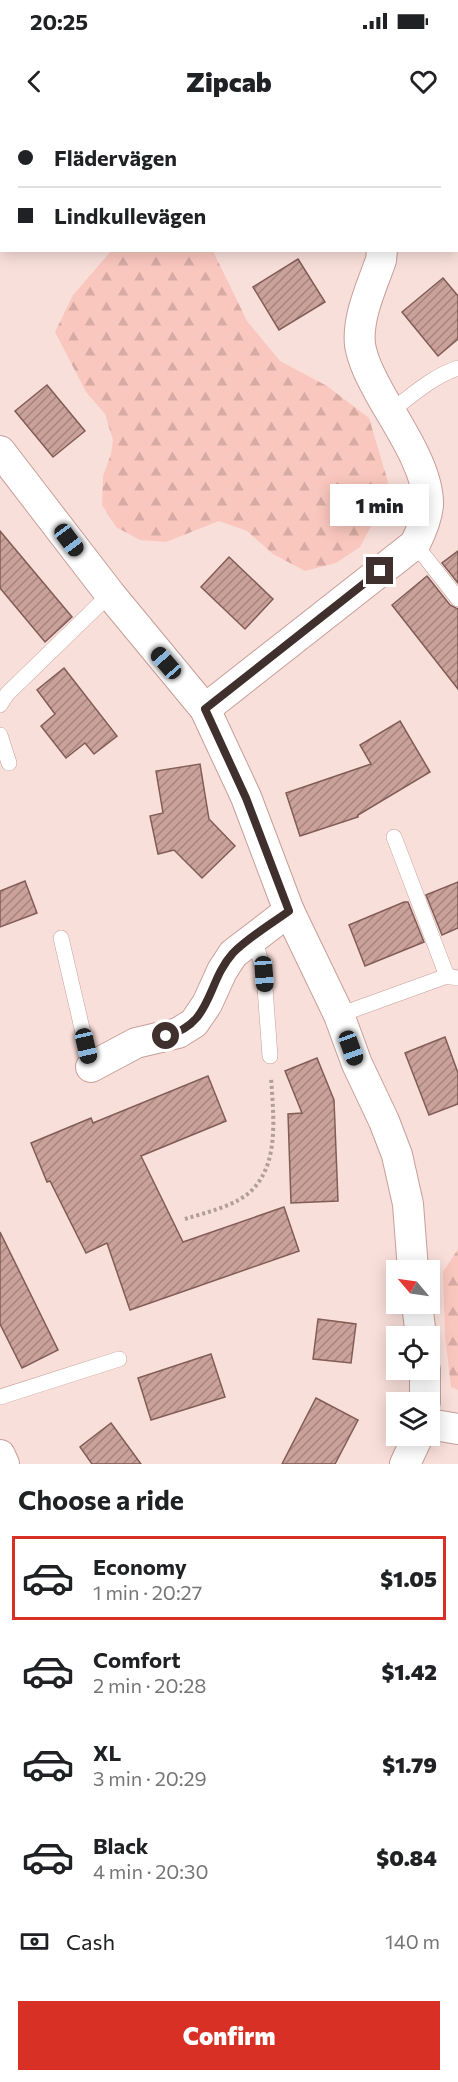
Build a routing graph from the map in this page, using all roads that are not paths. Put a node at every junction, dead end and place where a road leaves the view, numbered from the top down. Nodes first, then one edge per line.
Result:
1 (382, 252) edge
2 (458, 368) edge
3 (390, 412) junction
4 (0, 451) edge
5 (415, 544) junction
6 (110, 594) junction
7 (458, 599) edge
8 (0, 705) edge
9 (205, 709) junction
10 (0, 735) edge
11 (9, 763) dead end
12 (394, 837) dead end
13 (289, 911) junction
14 (254, 936) junction
15 (61, 938) dead end
16 (452, 977) edge
17 (339, 1015) junction
18 (270, 1056) road end
19 (91, 1067) joint
20 (412, 1260) edge
21 (119, 1359) dead end
22 (0, 1397) edge
23 (440, 1426) edge
24 (458, 1429) edge
25 (413, 1446) edge
26 (0, 1455) edge
27 (4, 1464) edge
28 (405, 1464) edge

1 - 3 street
2 - 3 lane
3 - 5 street
4 - 6 street
5 - 7 lane
5 - 9 street
6 - 8 lane
6 - 9 street
9 - 13 street
10 - 11 lane
12 - 16 lane
13 - 14 street
13 - 17 street
14 - 18 lane
14 - 19 street
15 - 19 lane
16 - 17 lane
17 - 20 street
21 - 22 lane
23 - 24 street
25 - 28 street
26 - 27 street

